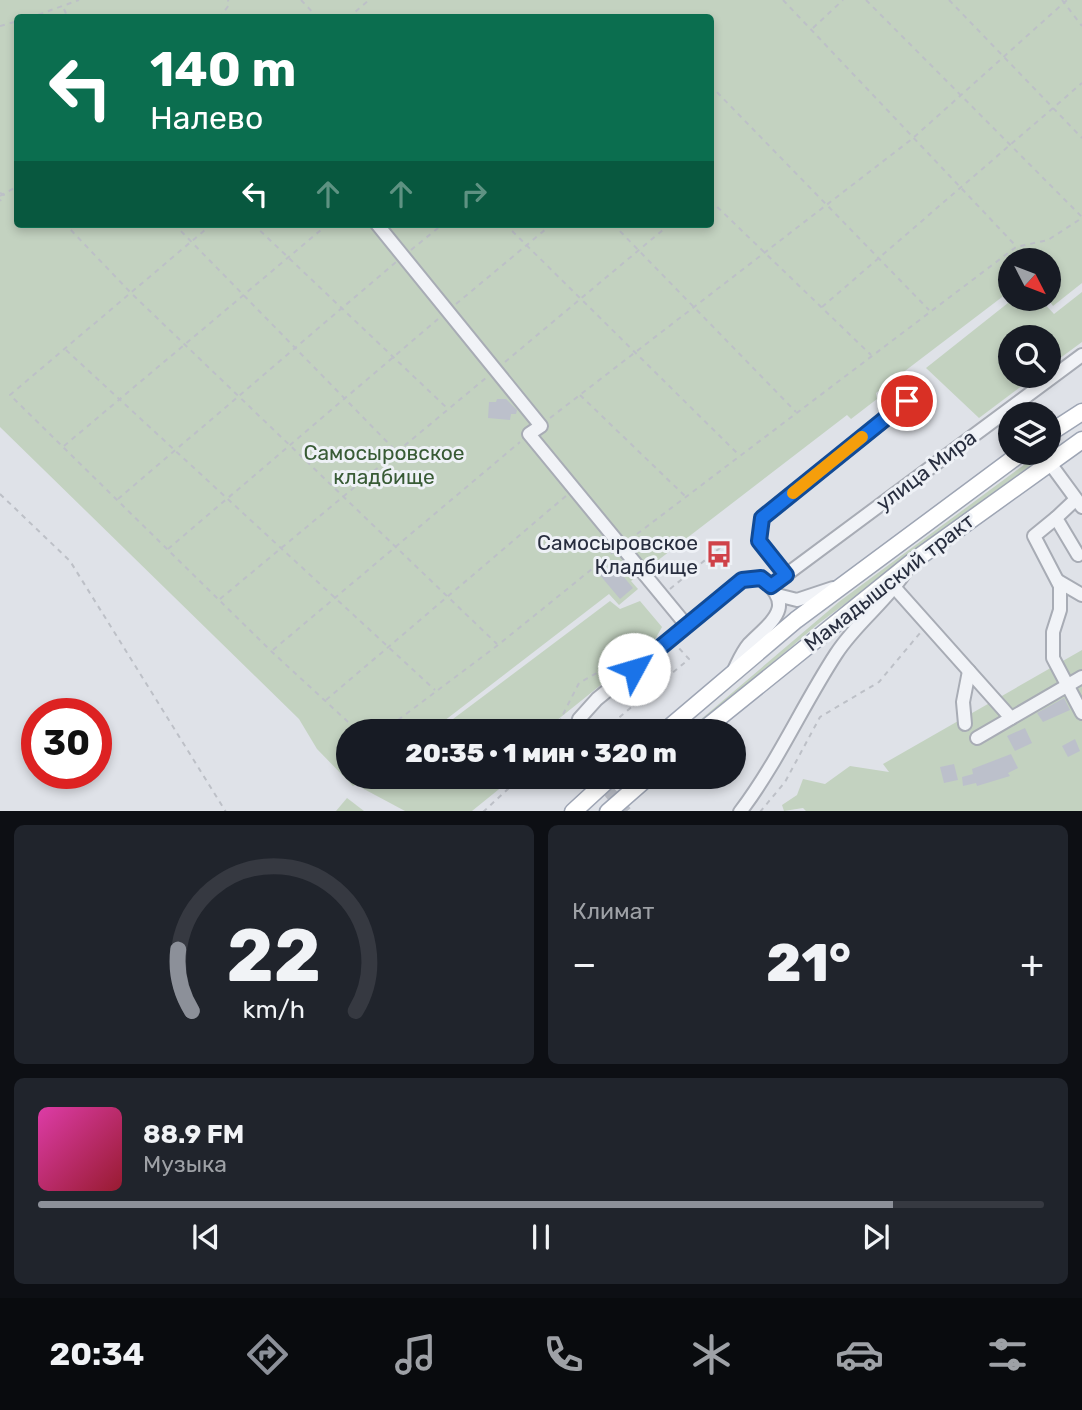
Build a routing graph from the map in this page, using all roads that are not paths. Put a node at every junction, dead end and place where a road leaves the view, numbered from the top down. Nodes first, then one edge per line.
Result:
1 (380, 228) edge
2 (1082, 355) edge
3 (907, 401) dead end
4 (1082, 412) edge
5 (1061, 426) edge
6 (1082, 440) edge
7 (1061, 454) edge
8 (1005, 465) edge
9 (1045, 465) edge
10 (1051, 465) edge
11 (1079, 504) edge
12 (1056, 517) junction
13 (1078, 555) dead end
14 (912, 562) junction
15 (786, 575) junction
16 (1058, 581) junction
17 (843, 584) junction
18 (895, 588) junction
19 (774, 591) junction
20 (1082, 595) edge
21 (687, 626) junction
22 (969, 671) junction
23 (731, 674) junction
24 (1082, 677) edge
25 (1066, 686) junction
26 (1082, 713) edge
27 (1011, 718) junction
28 (579, 719) edge
29 (679, 719) edge
30 (717, 719) edge
31 (965, 724) dead end
32 (977, 738) dead end
33 (598, 789) edge
34 (634, 789) edge
35 (573, 811) edge
36 (608, 811) edge
37 (740, 811) edge

1 - 21 street
2 - 15 street, улица Мира
3 - 15 street
4 - 5 main road
6 - 7 main road, Мамадышский тракт
8 - 17 main road, Мамадышский тракт
9 - 14 main road, Мамадышский тракт
10 - 11 street
11 - 12 street
12 - 13 street
12 - 16 street
14 - 18 street
14 - 30 main road, Мамадышский тракт
15 - 19 street, улица Мира
16 - 20 street
16 - 25 street
17 - 19 street
17 - 23 main road, Мамадышский тракт
18 - 22 street
18 - 37 street
19 - 21 street
19 - 23 street
21 - 28 street
22 - 27 street
22 - 31 street
23 - 29 main road, Мамадышский тракт
24 - 25 street
25 - 26 street
25 - 27 street
27 - 32 street
33 - 35 main road
34 - 36 main road

